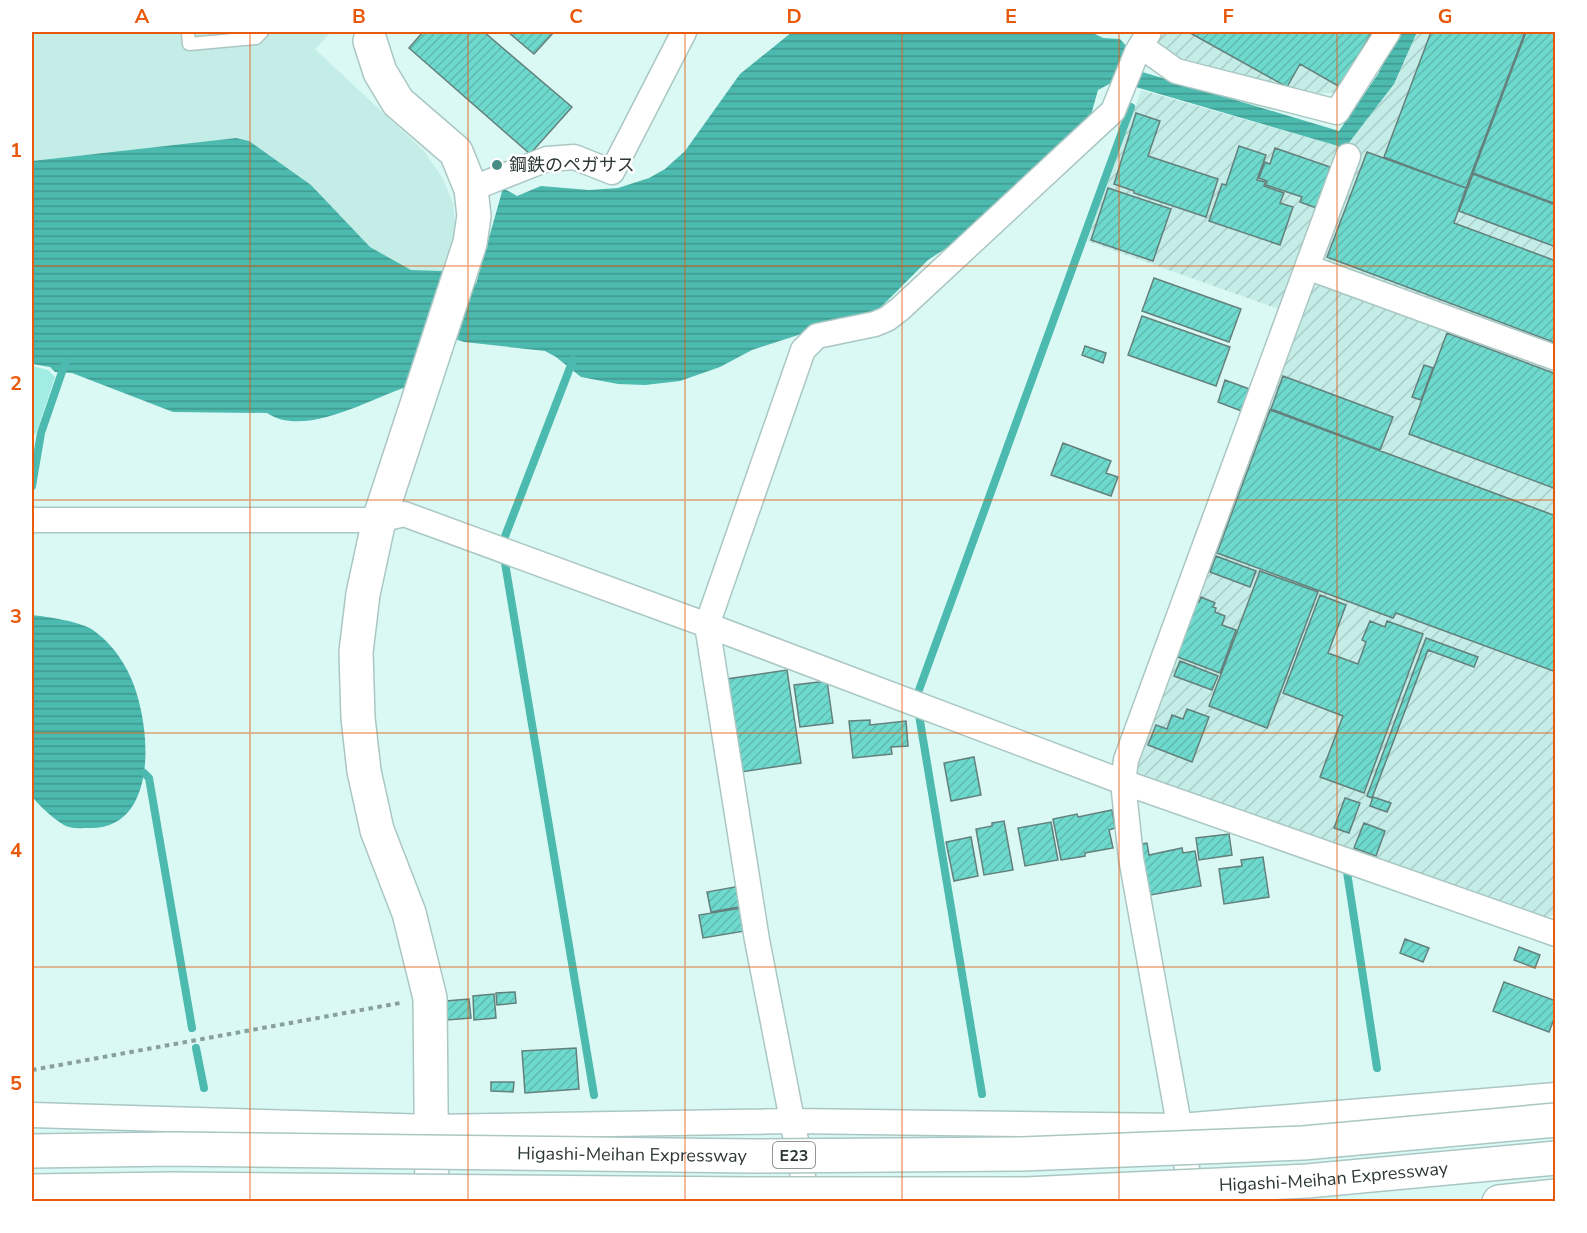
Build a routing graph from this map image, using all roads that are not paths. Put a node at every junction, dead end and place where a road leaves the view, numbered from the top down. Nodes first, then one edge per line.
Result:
1 (188, 32) edge
2 (262, 32) edge
3 (684, 32) edge
4 (1388, 32) edge
5 (371, 36) edge
6 (1142, 43) edge
7 (1348, 156) dead end
8 (471, 189) junction
9 (1307, 267) junction
10 (1556, 358) edge
11 (32, 520) edge
12 (379, 520) junction
13 (707, 625) junction
14 (1123, 782) junction
15 (1556, 934) edge
16 (1556, 1095) edge
17 (32, 1115) edge
18 (1556, 1120) edge
19 (792, 1121) junction
20 (1180, 1126) junction
21 (432, 1127) junction
22 (32, 1151) edge
23 (1556, 1158) edge
24 (32, 1191) edge
25 (1556, 1196) edge
26 (432, 1202) edge
27 (808, 1202) edge
28 (1193, 1202) edge
29 (1499, 1202) edge

1 - 2 lane
3 - 8 street
4 - 6 street
5 - 8 main road
6 - 13 street
7 - 9 street
8 - 12 main road
9 - 10 street
9 - 14 street
11 - 12 street
12 - 13 street
12 - 21 main road
13 - 14 street
13 - 19 street
14 - 15 street
14 - 20 street
16 - 20 street
17 - 21 street
18 - 22 main road, Higashi-Meihan Expressway / E23, bridge
19 - 20 street
19 - 21 street
19 - 27 street
20 - 28 street
21 - 26 main road
23 - 24 main road, Higashi-Meihan Expressway / E23, bridge
25 - 29 main road

